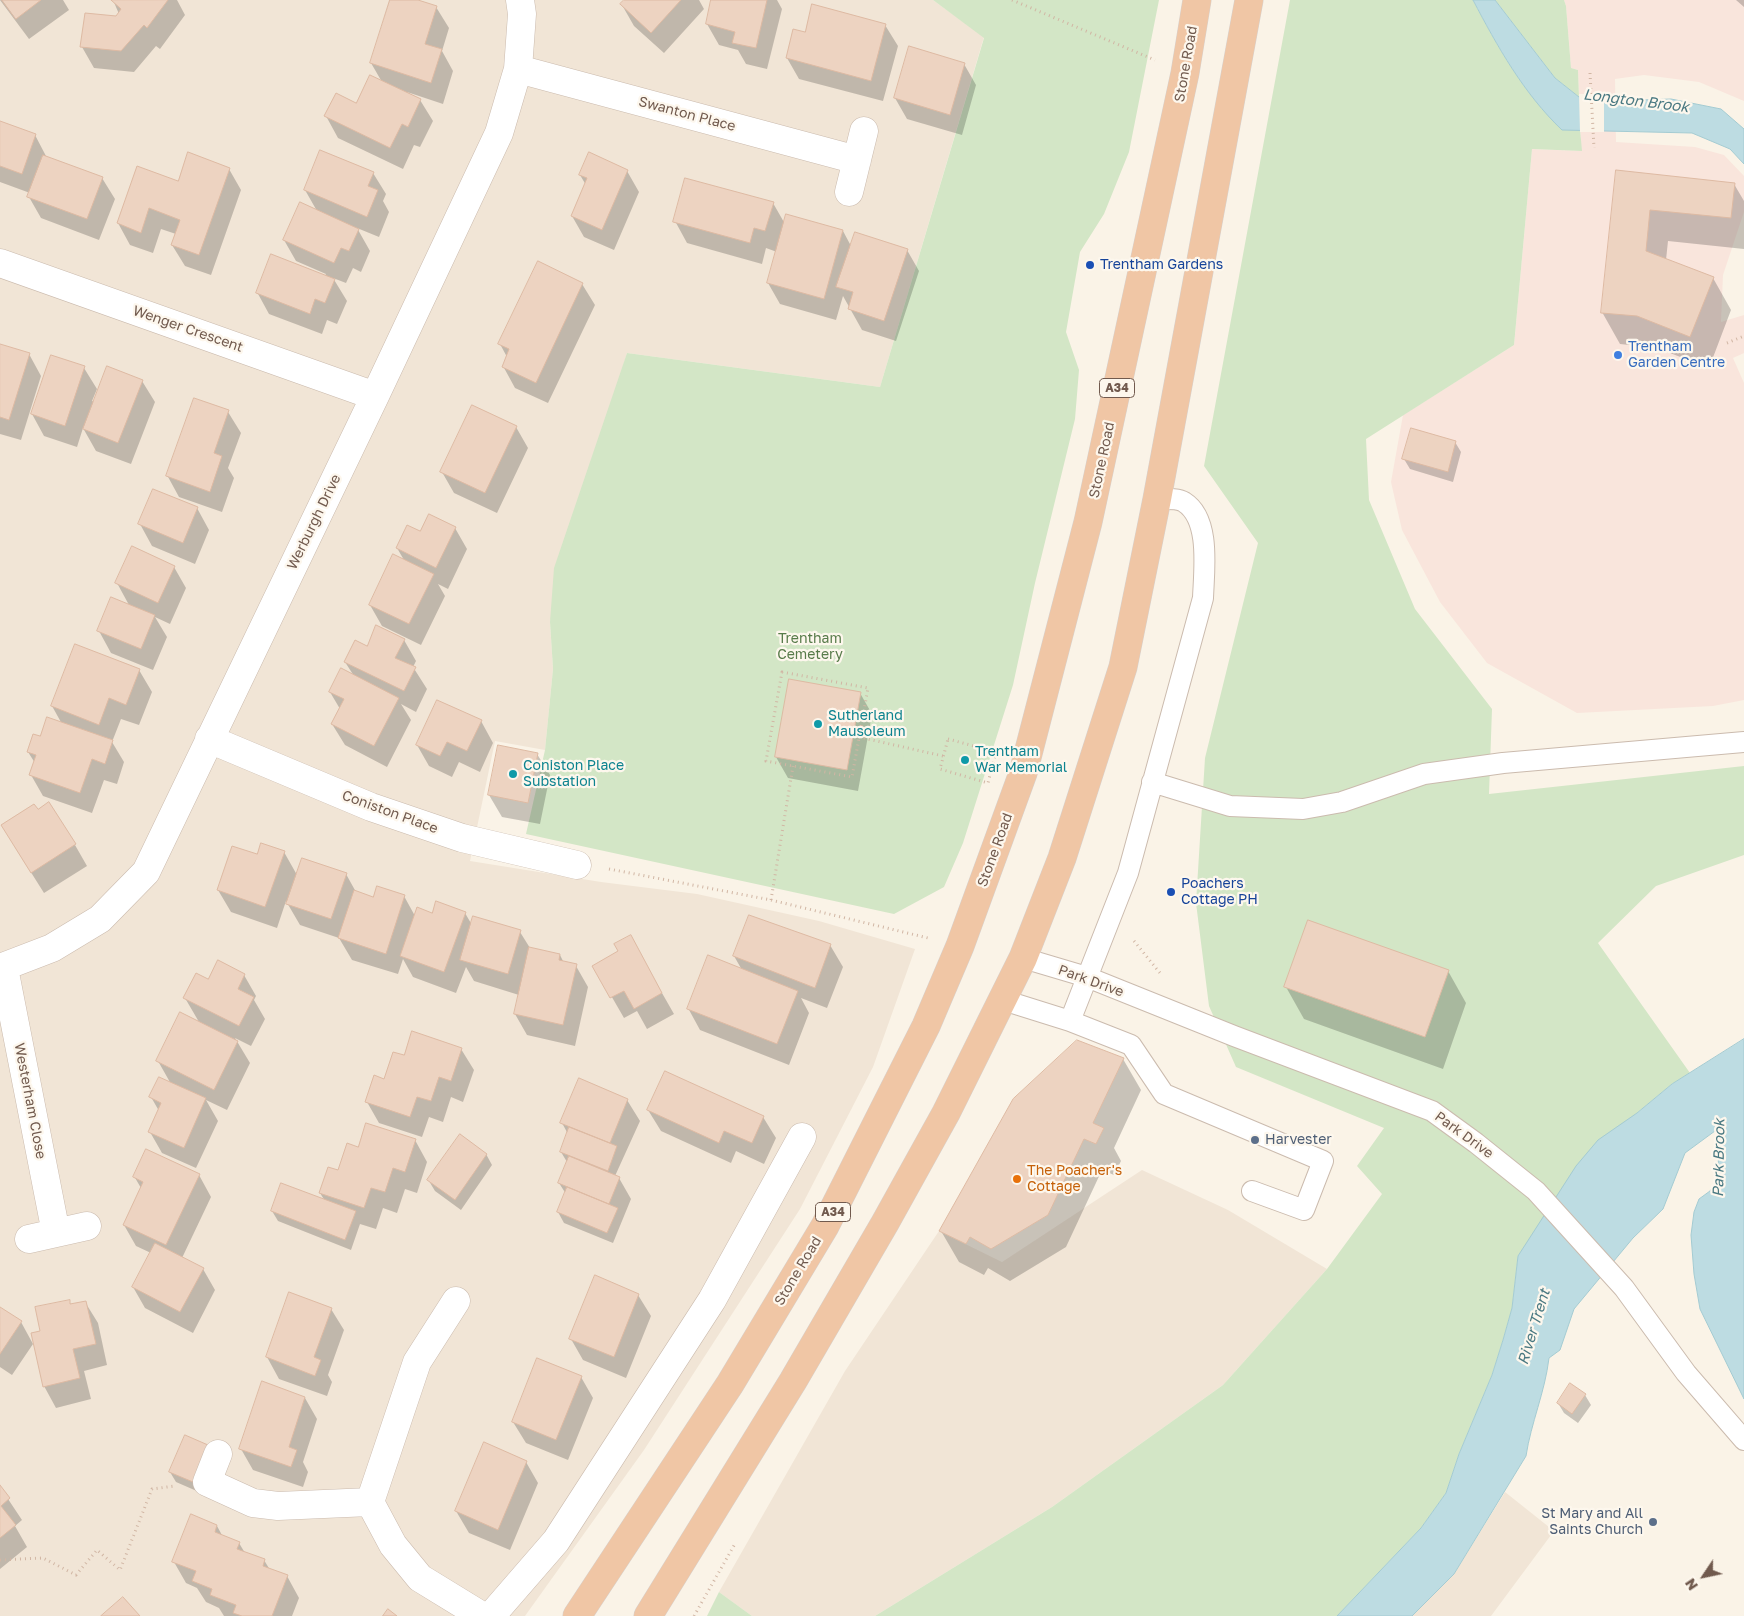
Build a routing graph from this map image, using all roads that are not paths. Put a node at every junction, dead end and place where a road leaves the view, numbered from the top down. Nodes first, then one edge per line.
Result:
1 (520, 0) edge
2 (1197, 0) edge
3 (1249, 0) edge
4 (518, 68) junction
5 (864, 131) dead end
6 (857, 160) junction
7 (849, 192) dead end
8 (0, 263) edge
9 (376, 396) junction
10 (1157, 498) junction
11 (209, 739) junction
12 (1744, 742) edge
13 (1152, 782) junction
14 (577, 866) road end
15 (1023, 958) junction
16 (2, 968) edge
17 (1087, 977) junction
18 (1003, 1000) junction
19 (1070, 1022) junction
20 (802, 1137) dead end
21 (1252, 1191) dead end
22 (87, 1226) dead end
23 (56, 1233) junction
24 (29, 1240) dead end
25 (456, 1302) dead end
26 (1744, 1440) edge
27 (218, 1454) dead end
28 (370, 1502) junction
29 (482, 1616) edge
30 (491, 1616) edge
31 (577, 1616) edge
32 (648, 1616) edge

1 - 4 street, Werburgh Drive
2 - 31 highway, Stone Road / A34
3 - 10 highway
4 - 6 street, Swanton Place
4 - 9 street, Werburgh Drive
5 - 6 street
6 - 7 street
8 - 9 street, Wenger Crescent
9 - 11 street, Werburgh Drive
10 - 13 lane
10 - 15 highway
11 - 14 street, Coniston Place
11 - 16 street, Werburgh Drive
12 - 13 lane
13 - 17 lane
15 - 17 lane, Park Drive
15 - 18 highway
16 - 23 street, Westerham Close
17 - 19 lane
17 - 26 lane, Park Drive
18 - 19 lane
18 - 32 highway
19 - 21 lane
20 - 30 street
22 - 23 street
23 - 24 street
25 - 28 street
27 - 28 street
28 - 29 street

